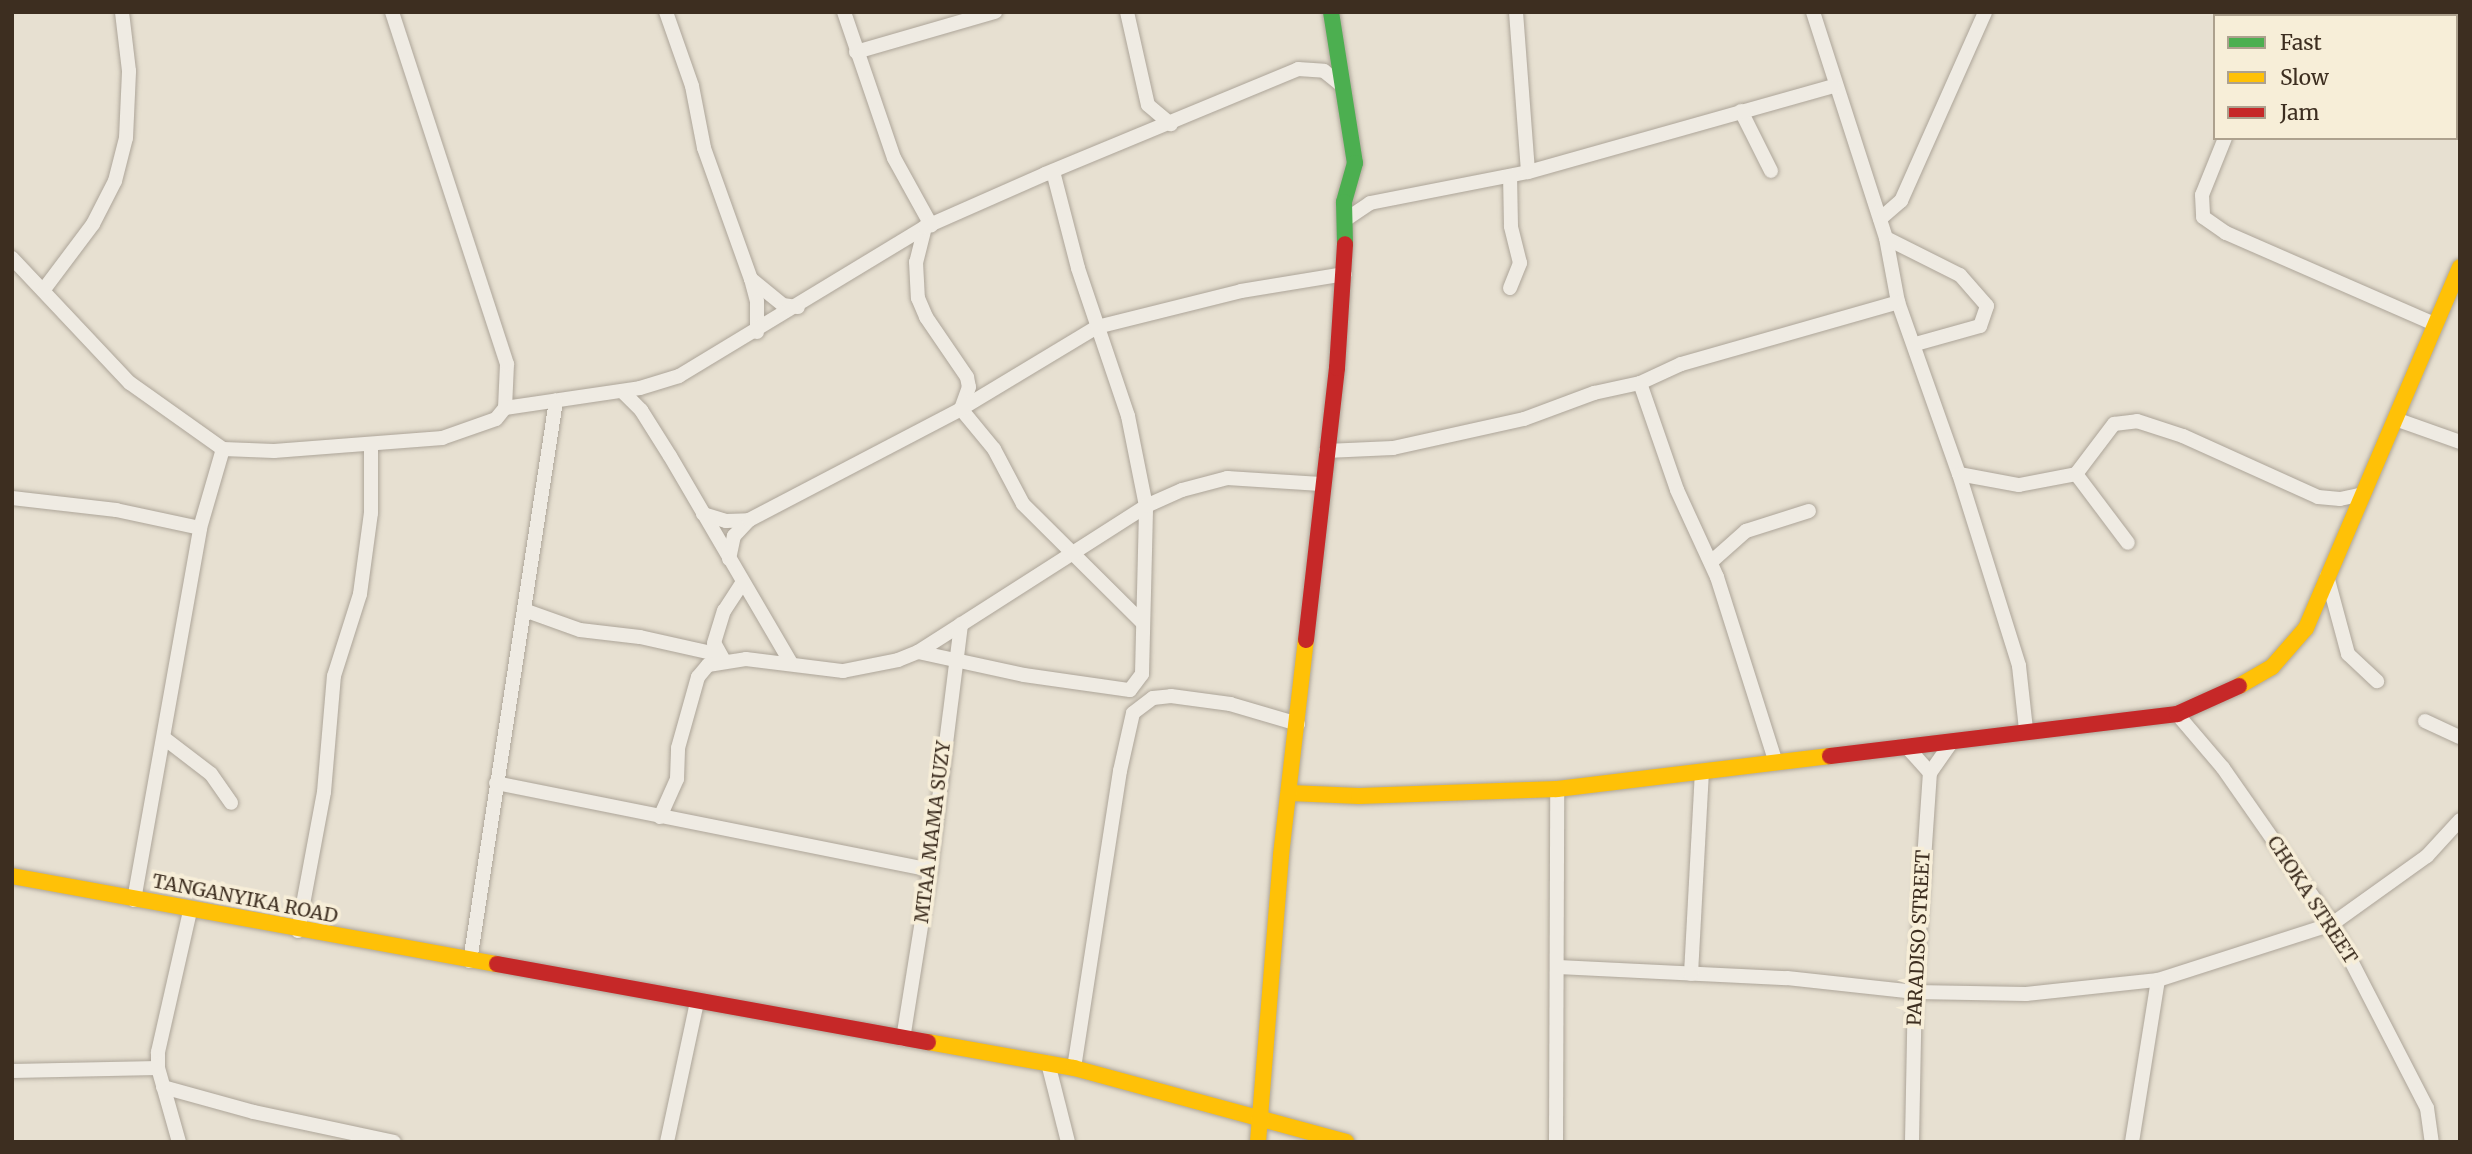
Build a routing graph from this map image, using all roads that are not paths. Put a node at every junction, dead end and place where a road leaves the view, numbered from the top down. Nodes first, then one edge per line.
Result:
1 (122, 12) edge
2 (392, 12) edge
3 (666, 12) edge
4 (844, 12) edge
5 (995, 12) edge
6 (1128, 12) edge
7 (1331, 12) edge
8 (1516, 12) edge
9 (1813, 12) edge
10 (1985, 12) edge
11 (856, 52) junction
12 (1341, 85) junction
13 (1833, 86) junction
14 (1148, 105) junction
15 (1741, 111) junction
16 (1171, 124) junction
17 (1143, 136) junction
18 (2224, 140) edge
19 (1053, 171) junction
20 (1771, 171) dead end
21 (1528, 172) junction
22 (1510, 176) junction
23 (1350, 183) junction
24 (1370, 203) junction
25 (1880, 219) junction
26 (1345, 220) junction
27 (928, 226) junction
28 (1886, 238) junction
29 (12, 258) edge
30 (2460, 267) edge
31 (1345, 274) junction
32 (751, 279) junction
33 (45, 288) junction
34 (1510, 288) dead end
35 (1898, 302) junction
36 (798, 307) junction
37 (2434, 324) junction
38 (1097, 327) junction
39 (757, 332) junction
40 (1916, 344) junction
41 (1640, 383) junction
42 (622, 391) junction
43 (556, 401) junction
44 (505, 408) junction
45 (961, 409) junction
46 (2398, 420) junction
47 (2460, 442) edge
48 (372, 444) junction
49 (223, 449) junction
50 (1325, 451) junction
51 (1959, 474) junction
52 (2076, 474) junction
53 (1321, 484) junction
54 (2363, 494) junction
55 (12, 498) edge
56 (1146, 506) junction
57 (1809, 511) dead end
58 (703, 514) junction
59 (749, 520) junction
60 (200, 528) junction
61 (2128, 543) dead end
62 (1069, 554) junction
63 (729, 559) junction
64 (1711, 562) junction
65 (2327, 575) junction
66 (742, 583) junction
67 (524, 610) junction
68 (1143, 623) junction
69 (961, 624) junction
70 (918, 653) junction
71 (720, 657) junction
72 (790, 661) junction
73 (953, 663) junction
74 (2377, 681) dead end
75 (2177, 713) junction
76 (2426, 721) dead end
77 (1298, 724) junction
78 (2026, 729) junction
79 (2460, 737) edge
80 (164, 738) junction
81 (1952, 741) junction
82 (1906, 746) junction
83 (1775, 760) junction
84 (1702, 772) junction
85 (1930, 774) junction
86 (496, 783) junction
87 (1558, 789) junction
88 (1290, 793) junction
89 (231, 803) dead end
90 (660, 817) junction
91 (2460, 820) edge
92 (930, 870) junction
93 (12, 876) edge
94 (134, 900) junction
95 (190, 911) junction
96 (2332, 924) junction
97 (298, 931) junction
98 (470, 961) junction
99 (1558, 967) junction
100 (1691, 974) junction
101 (2158, 980) junction
102 (1915, 992) junction
103 (697, 1002) junction
104 (903, 1039) junction
105 (12, 1062) edge
106 (1048, 1063) junction
107 (158, 1068) junction
108 (1074, 1068) junction
109 (12, 1071) edge
110 (32, 1071) junction
111 (163, 1087) junction
112 (1261, 1119) junction
113 (179, 1142) edge
114 (394, 1142) edge
115 (667, 1142) edge
116 (1068, 1142) edge
117 (1258, 1142) edge
118 (1346, 1142) edge
119 (1556, 1142) edge
120 (1912, 1142) edge
121 (2132, 1142) edge
122 (2432, 1142) edge

1 - 33 street
2 - 44 street
3 - 32 street
4 - 11 street
5 - 11 street
6 - 14 street
7 - 12 street
8 - 21 street
9 - 13 street
10 - 25 street
11 - 27 street
12 - 16 street
12 - 23 street
13 - 15 street
13 - 25 street
14 - 16 street
14 - 17 street
15 - 20 street
15 - 21 street
16 - 17 street
17 - 19 street
18 - 37 street
19 - 27 street
19 - 38 street
21 - 22 street
22 - 24 street
22 - 34 street
23 - 24 street
23 - 26 street
24 - 26 street
25 - 28 street
26 - 31 street
27 - 36 street
27 - 45 street
28 - 35 street
28 - 40 street
29 - 33 street
30 - 37 street
31 - 38 street
31 - 50 street
32 - 36 street
32 - 39 street
33 - 49 street
35 - 40 street
35 - 41 street
36 - 39 street
37 - 46 street
38 - 45 street
38 - 56 street
39 - 42 street
40 - 51 street
41 - 50 street
41 - 64 street
42 - 43 street
42 - 58 street
43 - 44 street
43 - 67 street
44 - 48 street
45 - 59 street
45 - 62 street
46 - 47 street
46 - 54 street
48 - 49 street
48 - 97 street
49 - 60 street
50 - 53 street
51 - 52 street
51 - 78 street
52 - 54 street
52 - 61 street
53 - 56 street
53 - 77 street
54 - 65 street
55 - 60 street
56 - 62 street
56 - 68 street
57 - 64 street
58 - 59 street
58 - 63 street
59 - 63 street
60 - 80 street
62 - 68 street
62 - 69 street
63 - 66 street
64 - 83 street
65 - 74 street
65 - 75 street
66 - 71 street
66 - 72 street
67 - 71 street
67 - 86 street
68 - 73 street
69 - 70 street
69 - 73 street, MTAA MAMA SUZY
70 - 72 street
70 - 73 street
71 - 72 street
71 - 90 street
73 - 92 street, MTAA MAMA SUZY
75 - 78 street
75 - 96 street, CHOKA STREET
76 - 79 street
77 - 88 street
77 - 108 street
78 - 81 street
80 - 89 street
80 - 94 street
81 - 82 street
81 - 85 street, PARADISO STREET
82 - 83 street
82 - 85 street
83 - 84 street
84 - 87 street
84 - 100 street
85 - 102 street, PARADISO STREET
86 - 90 street
86 - 98 street
87 - 88 street
87 - 99 street
88 - 112 street
90 - 92 street
91 - 96 street
92 - 104 street, MTAA MAMA SUZY
93 - 94 street, TANGANYIKA ROAD
94 - 95 street, TANGANYIKA ROAD
95 - 97 street, TANGANYIKA ROAD
95 - 107 street
96 - 101 street
96 - 122 street, CHOKA STREET
97 - 98 street, TANGANYIKA ROAD
98 - 103 street, TANGANYIKA ROAD
99 - 100 street
99 - 119 street
100 - 102 street
101 - 102 street
101 - 121 street
102 - 120 street, PARADISO STREET
103 - 104 street, TANGANYIKA ROAD
103 - 115 street
104 - 106 street, TANGANYIKA ROAD
105 - 110 street
106 - 108 street, TANGANYIKA ROAD
106 - 116 street
107 - 110 street
107 - 111 street
108 - 112 street, TANGANYIKA ROAD
109 - 110 street
111 - 113 street
111 - 114 street
112 - 117 street
112 - 118 street, TANGANYIKA ROAD

